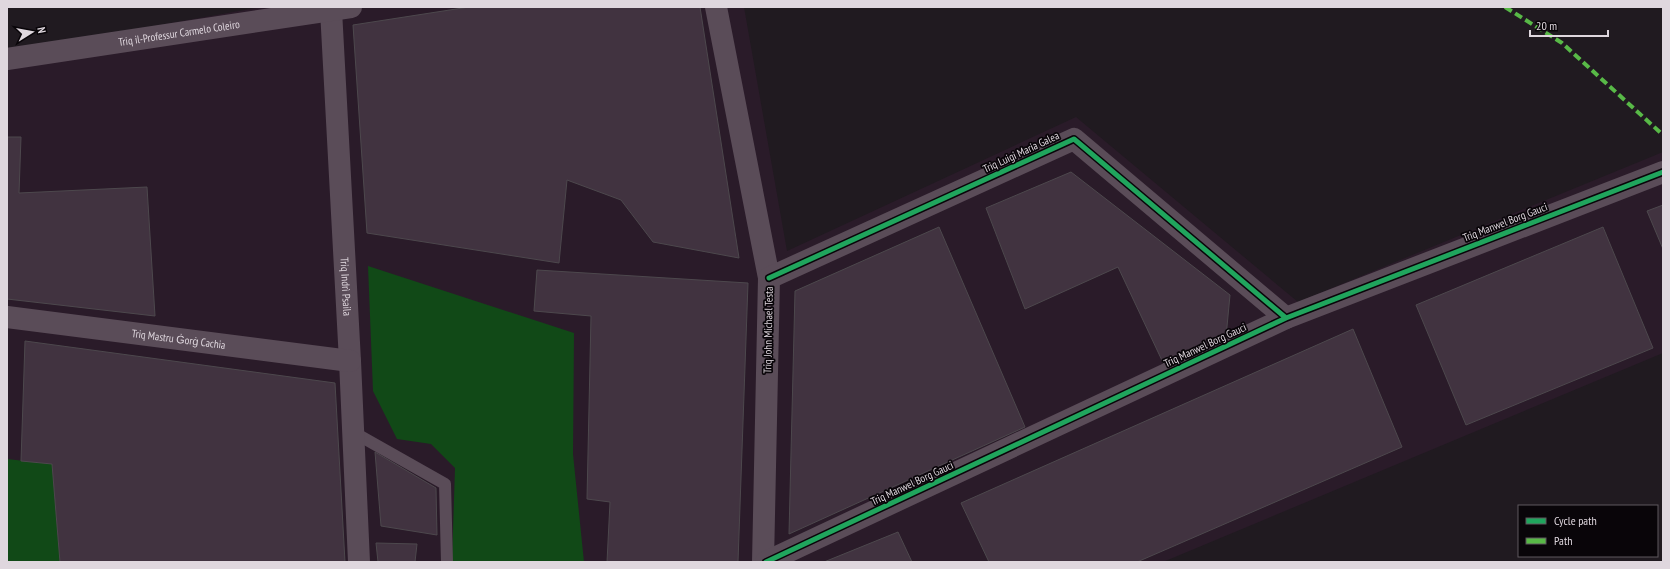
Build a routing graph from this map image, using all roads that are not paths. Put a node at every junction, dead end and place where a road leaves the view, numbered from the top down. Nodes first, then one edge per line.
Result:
1 (716, 7) edge
2 (341, 9) edge
3 (7, 59) edge
4 (1663, 172) edge
5 (769, 278) junction
6 (7, 317) edge
7 (1286, 318) junction
8 (350, 361) junction
9 (353, 432) junction
10 (359, 562) edge
11 (447, 562) edge
12 (763, 562) edge
13 (766, 562) edge

1 - 5 street, Triq John Michael Testa
2 - 3 street, Triq il-Professur Carmelo Coleiro
2 - 8 street, Triq Indrì Psaila
4 - 7 street, Triq Manwel Borg Gauci
5 - 7 street, Triq Luigi Maria Galea
5 - 12 street, Triq John Michael Testa
6 - 8 street, Triq Mastru Ġorġ Cachia
7 - 13 street, Triq Manwel Borg Gauci
8 - 9 street, Triq Indrì Psaila
9 - 10 street, Triq Indrì Psaila
9 - 11 lane

